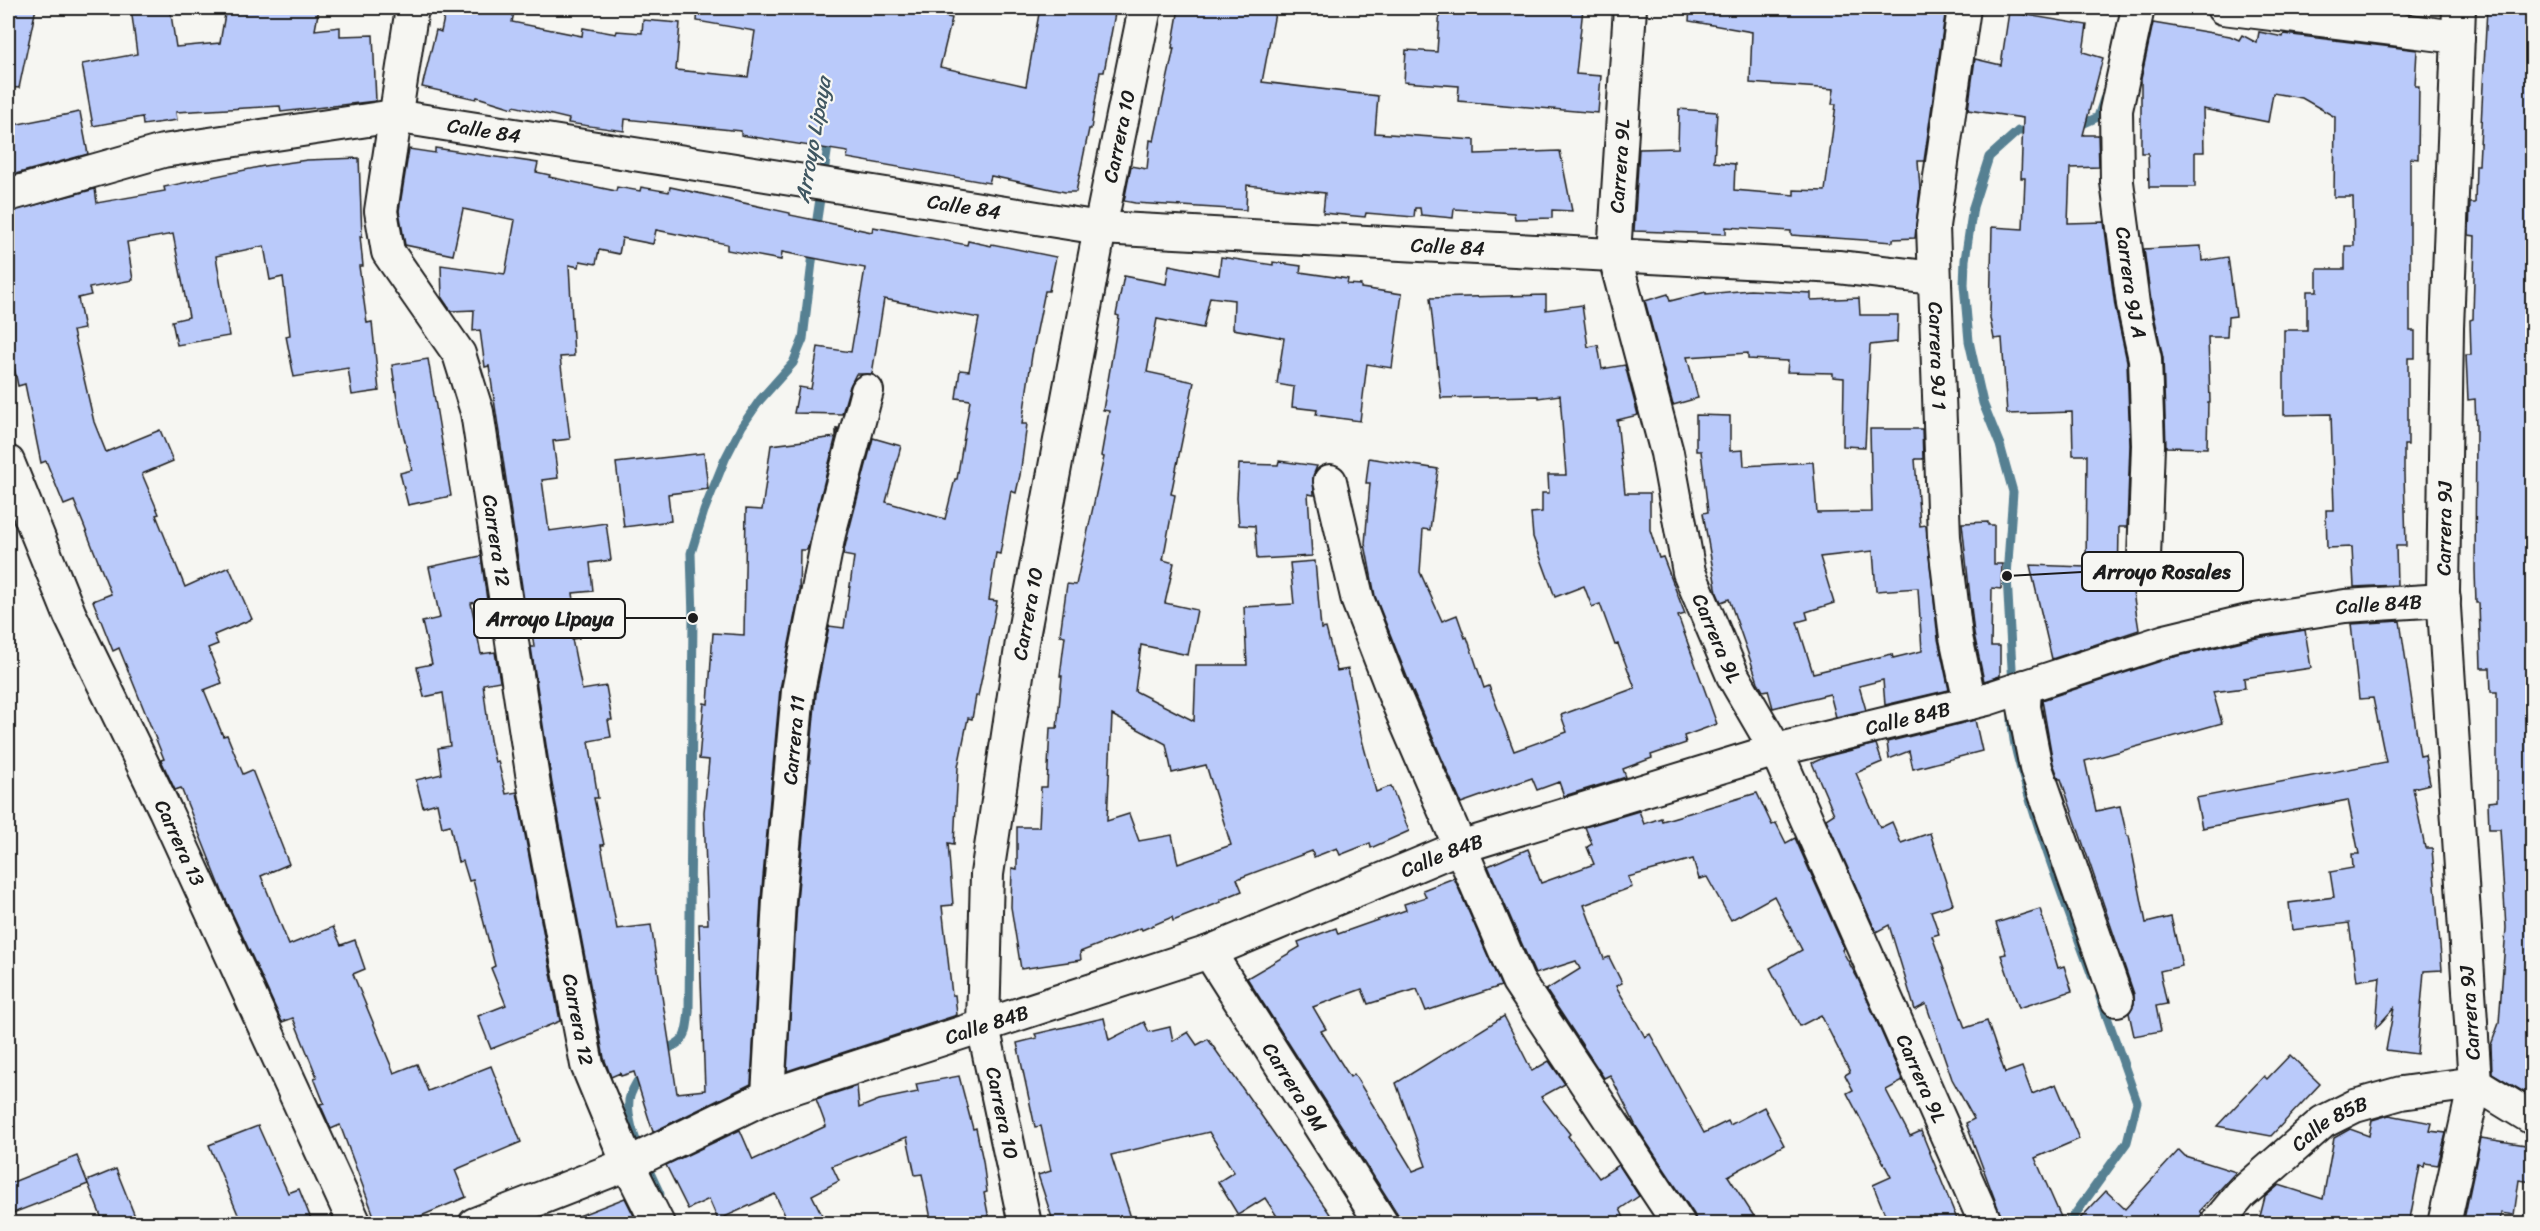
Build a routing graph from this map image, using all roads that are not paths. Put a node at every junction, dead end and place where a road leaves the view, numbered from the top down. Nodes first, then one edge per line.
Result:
1 (412, 8) edge
2 (1145, 8) edge
3 (1630, 8) edge
4 (1964, 8) edge
5 (2138, 8) edge
6 (2223, 8) edge
7 (2459, 22) edge
8 (394, 116) junction
9 (8, 195) edge
10 (1100, 228) junction
11 (1614, 254) junction
12 (1934, 278) junction
13 (867, 391) dead end
14 (8, 462) edge
15 (1330, 481) dead end
16 (2144, 558) dead end
17 (2444, 600) junction
18 (2022, 687) junction
19 (1978, 701) junction
20 (1776, 750) junction
21 (1460, 847) junction
22 (1209, 952) junction
23 (2117, 1000) dead end
24 (983, 1026) junction
25 (2475, 1083) junction
26 (768, 1096) junction
27 (2532, 1118) edge
28 (638, 1158) junction
29 (355, 1224) edge
30 (475, 1224) edge
31 (658, 1224) edge
32 (1025, 1224) edge
33 (1382, 1224) edge
34 (1679, 1224) edge
35 (1986, 1224) edge
36 (2216, 1224) edge
37 (2444, 1224) edge

1 - 8 street, Carrera 12
2 - 10 street, Carrera 10
3 - 11 street, Carrera 9L
4 - 12 street, Carrera 9J 1
5 - 16 street, Carrera 9J A
6 - 7 street
7 - 17 street, Carrera 9J
8 - 9 street, Calle 84
8 - 10 street, Calle 84
8 - 28 street, Carrera 12
10 - 11 street, Calle 84
10 - 24 street, Carrera 10
11 - 12 street, Calle 84
11 - 20 street, Carrera 9L
12 - 19 street, Carrera 9J 1
13 - 26 street, Carrera 11
14 - 29 street, Carrera 13
15 - 21 street
17 - 18 street, Calle 84B
17 - 25 street, Carrera 9J
18 - 19 street, Calle 84B
18 - 23 street
19 - 20 street, Calle 84B
20 - 21 street, Calle 84B
20 - 35 street, Carrera 9L
21 - 22 street, Calle 84B
21 - 34 street
22 - 24 street, Calle 84B
22 - 33 street, Carrera 9M
24 - 26 street, Calle 84B
24 - 32 street, Carrera 10
25 - 27 street, Carrera 9J
25 - 36 street, Calle 85B
25 - 37 street, Carrera 9J
26 - 28 street, Calle 84B
28 - 30 street, Calle 84B
28 - 31 street, Carrera 12

